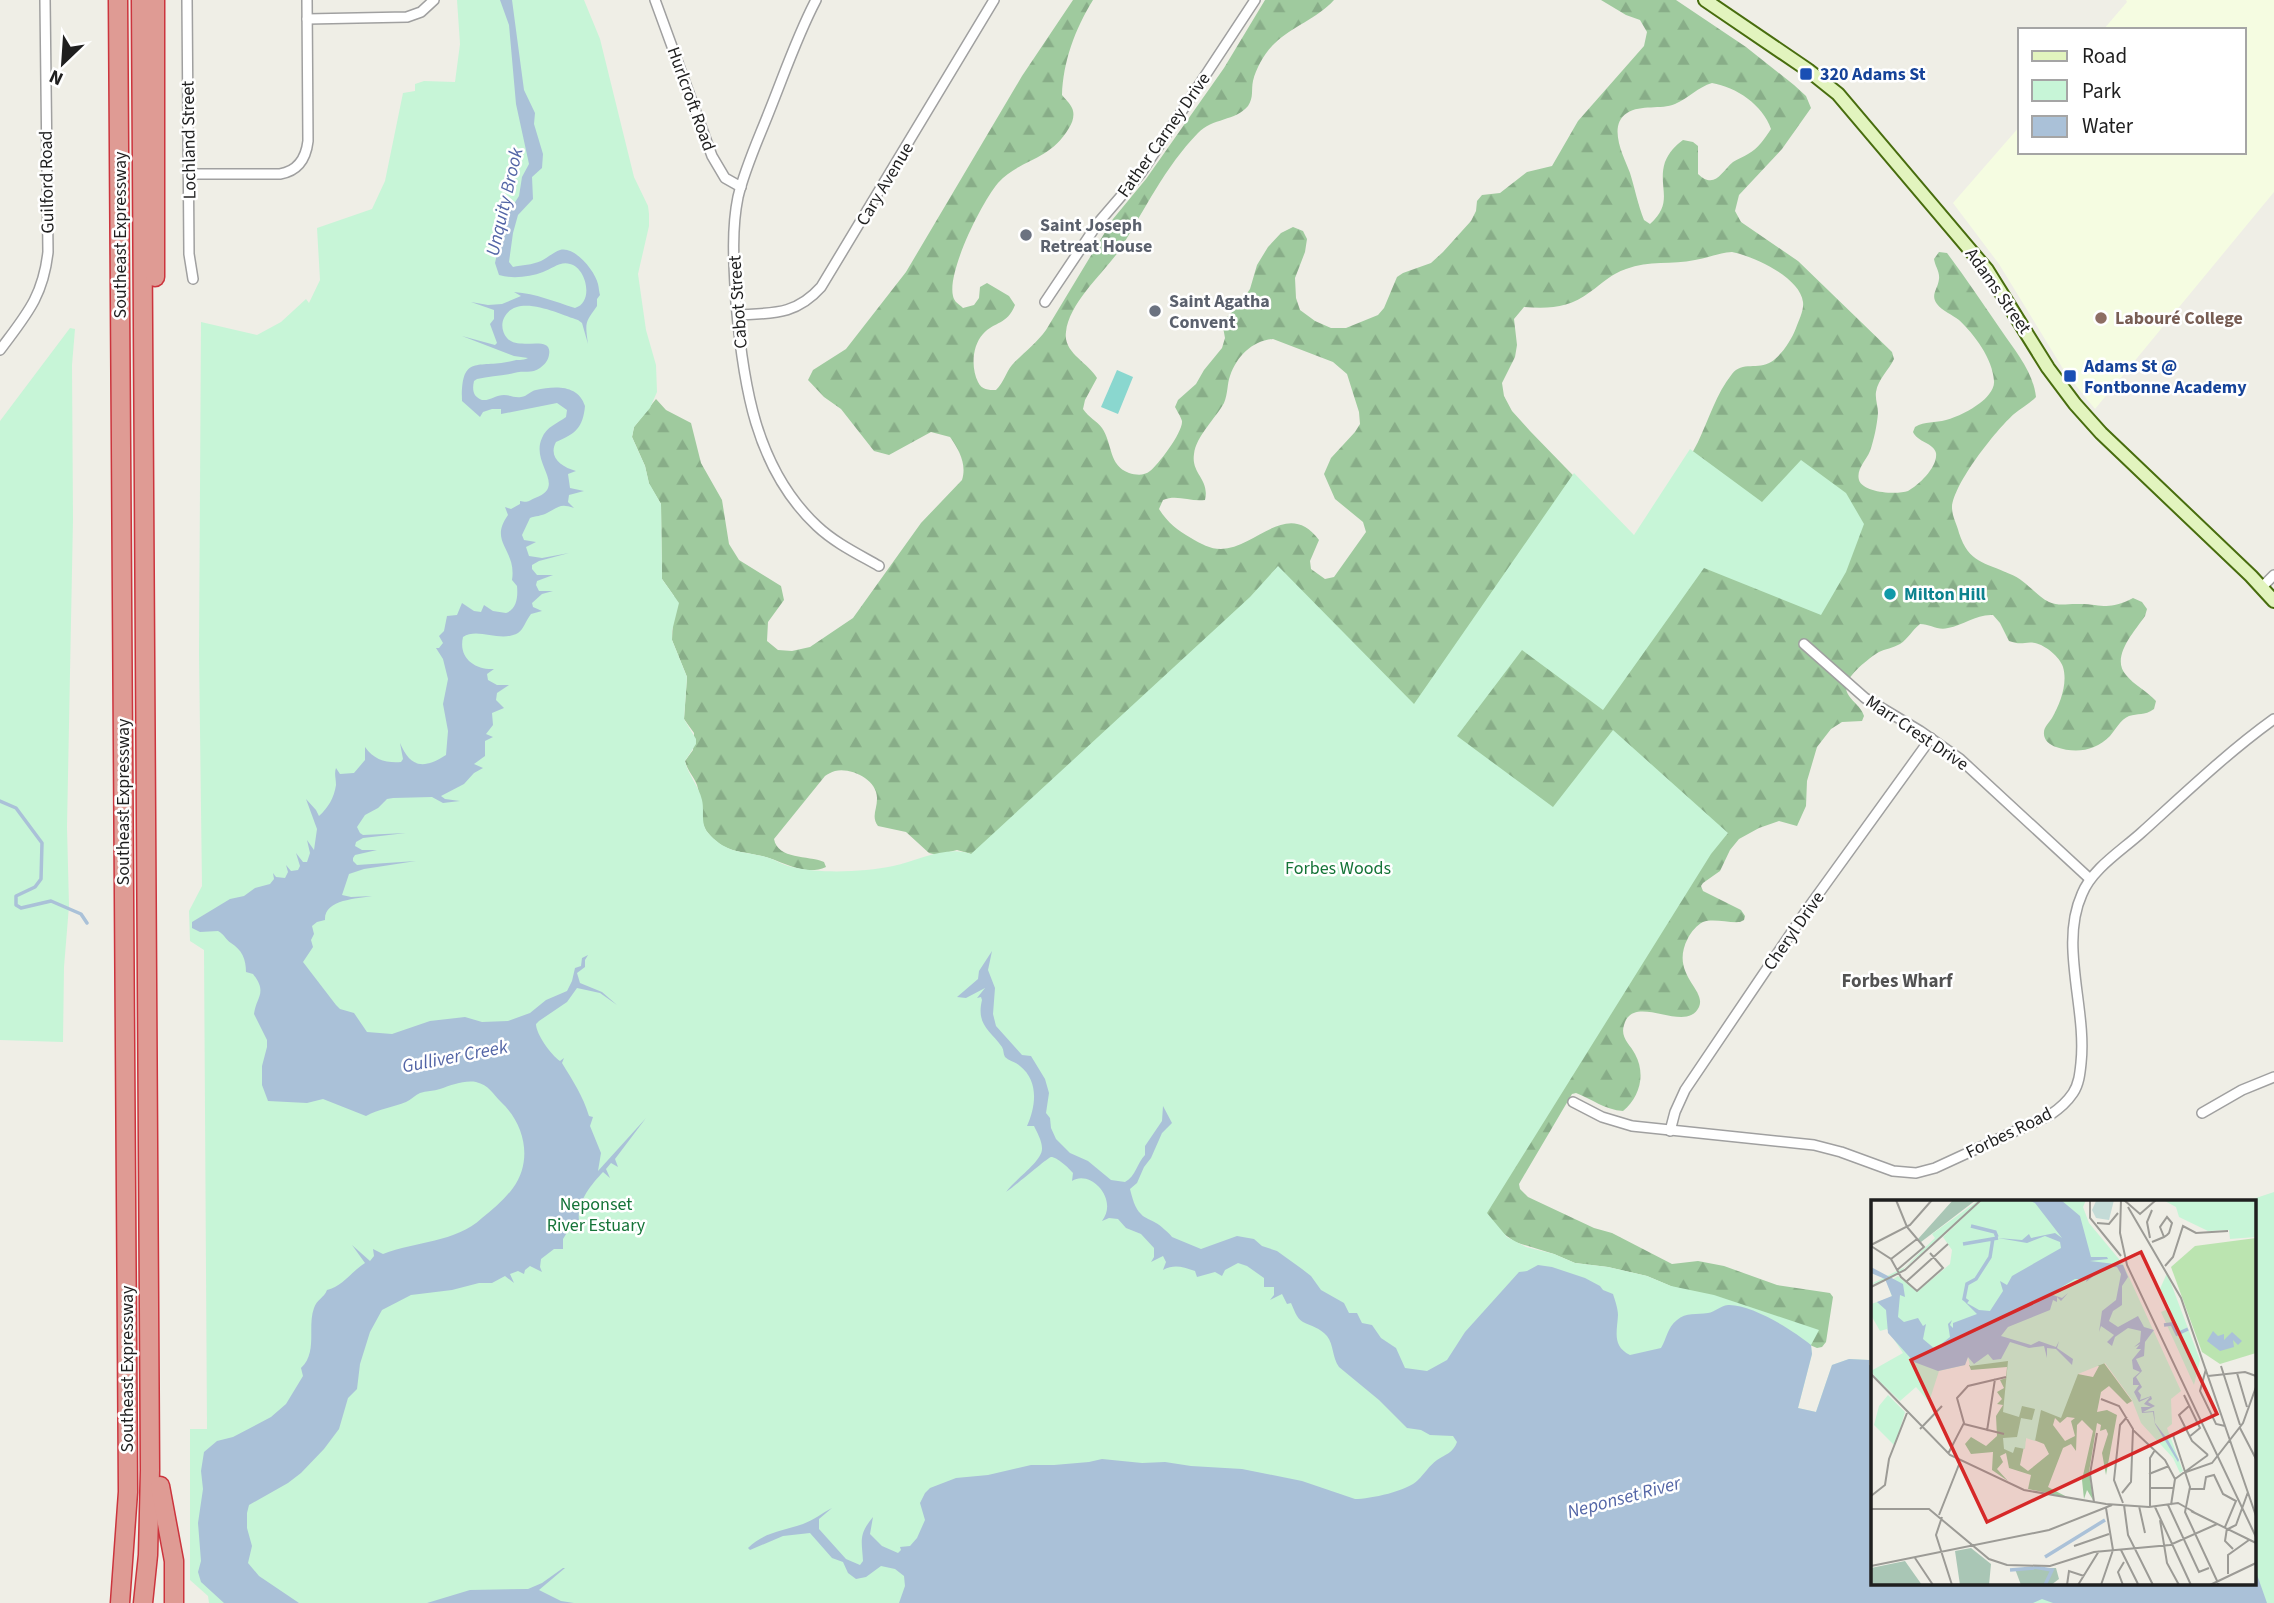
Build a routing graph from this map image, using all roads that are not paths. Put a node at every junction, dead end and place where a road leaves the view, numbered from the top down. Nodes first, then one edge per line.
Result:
1 (45, 0) edge
2 (118, 0) edge
3 (128, 0) edge
4 (141, 0) edge
5 (155, 0) edge
6 (187, 0) edge
7 (307, 0) edge
8 (434, 0) edge
9 (655, 0) edge
10 (816, 0) edge
11 (994, 0) edge
12 (1255, 0) edge
13 (1705, 0) edge
14 (307, 19) junction
15 (190, 174) junction
16 (741, 187) junction
17 (193, 279) dead end
18 (1045, 302) dead end
19 (737, 316) junction
20 (0, 350) edge
21 (879, 566) dead end
22 (2274, 575) edge
23 (2262, 587) junction
24 (2274, 601) edge
25 (1804, 644) dead end
26 (2274, 719) edge
27 (1931, 738) junction
28 (2090, 879) junction
29 (2274, 1077) edge
30 (1573, 1102) dead end
31 (2202, 1113) dead end
32 (1670, 1131) junction
33 (160, 1486) junction
34 (120, 1603) edge
35 (130, 1603) edge
36 (143, 1603) edge
37 (153, 1603) edge
38 (174, 1603) edge

1 - 20 street, Guilford Road
2 - 34 highway, Southeast Expressway
3 - 35 highway
4 - 36 highway
5 - 33 highway, Southeast Expressway
6 - 15 street, Lochland Street
7 - 14 street
8 - 14 street
9 - 16 street, Hurlcroft Road
10 - 16 street, Cabot Street
11 - 19 street, Cary Avenue
12 - 18 street, Father Carney Drive
13 - 23 main road, Adams Street
14 - 15 street
15 - 17 street, Lochland Street
16 - 19 street, Cabot Street
19 - 21 street, Cabot Street
22 - 23 street
23 - 24 main road, Adams Street
25 - 27 street, Marr Crest Drive
26 - 28 street, Forbes Road
27 - 28 street, Marr Crest Drive
27 - 32 street, Cheryl Drive
28 - 32 street, Forbes Road
29 - 31 street
30 - 32 street, Forbes Road
33 - 37 highway, Southeast Expressway
33 - 38 highway

